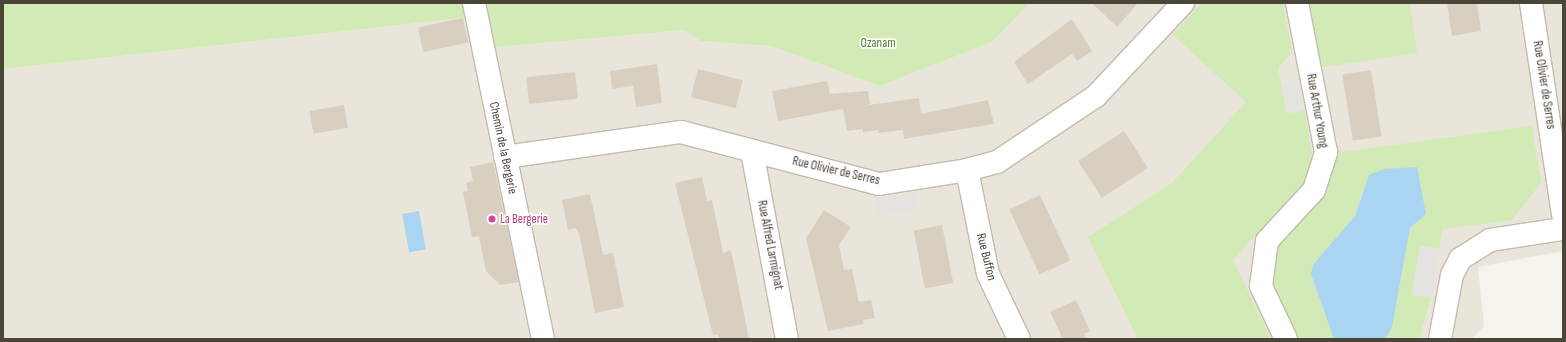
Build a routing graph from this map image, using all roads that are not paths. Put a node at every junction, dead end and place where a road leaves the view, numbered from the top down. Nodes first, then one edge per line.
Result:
1 (474, 3) edge
2 (1183, 3) edge
3 (1297, 3) edge
4 (1531, 3) edge
5 (752, 151) junction
6 (505, 157) junction
7 (967, 170) junction
8 (1563, 214) edge
9 (1563, 229) edge
10 (543, 339) edge
11 (787, 339) edge
12 (1019, 339) edge
13 (1286, 339) edge
14 (1440, 339) edge

1 - 6 street, Chemin de la Bergerie
2 - 7 street, Rue Olivier de Serres
3 - 13 street, Rue Arthur Young
4 - 8 street, Rue Olivier de Serres
5 - 6 street, Rue Olivier de Serres
5 - 7 street, Rue Olivier de Serres
5 - 11 street, Rue Alfred Larmignat
6 - 10 street, Chemin de la Bergerie
7 - 12 street, Rue Buffon
9 - 14 street

